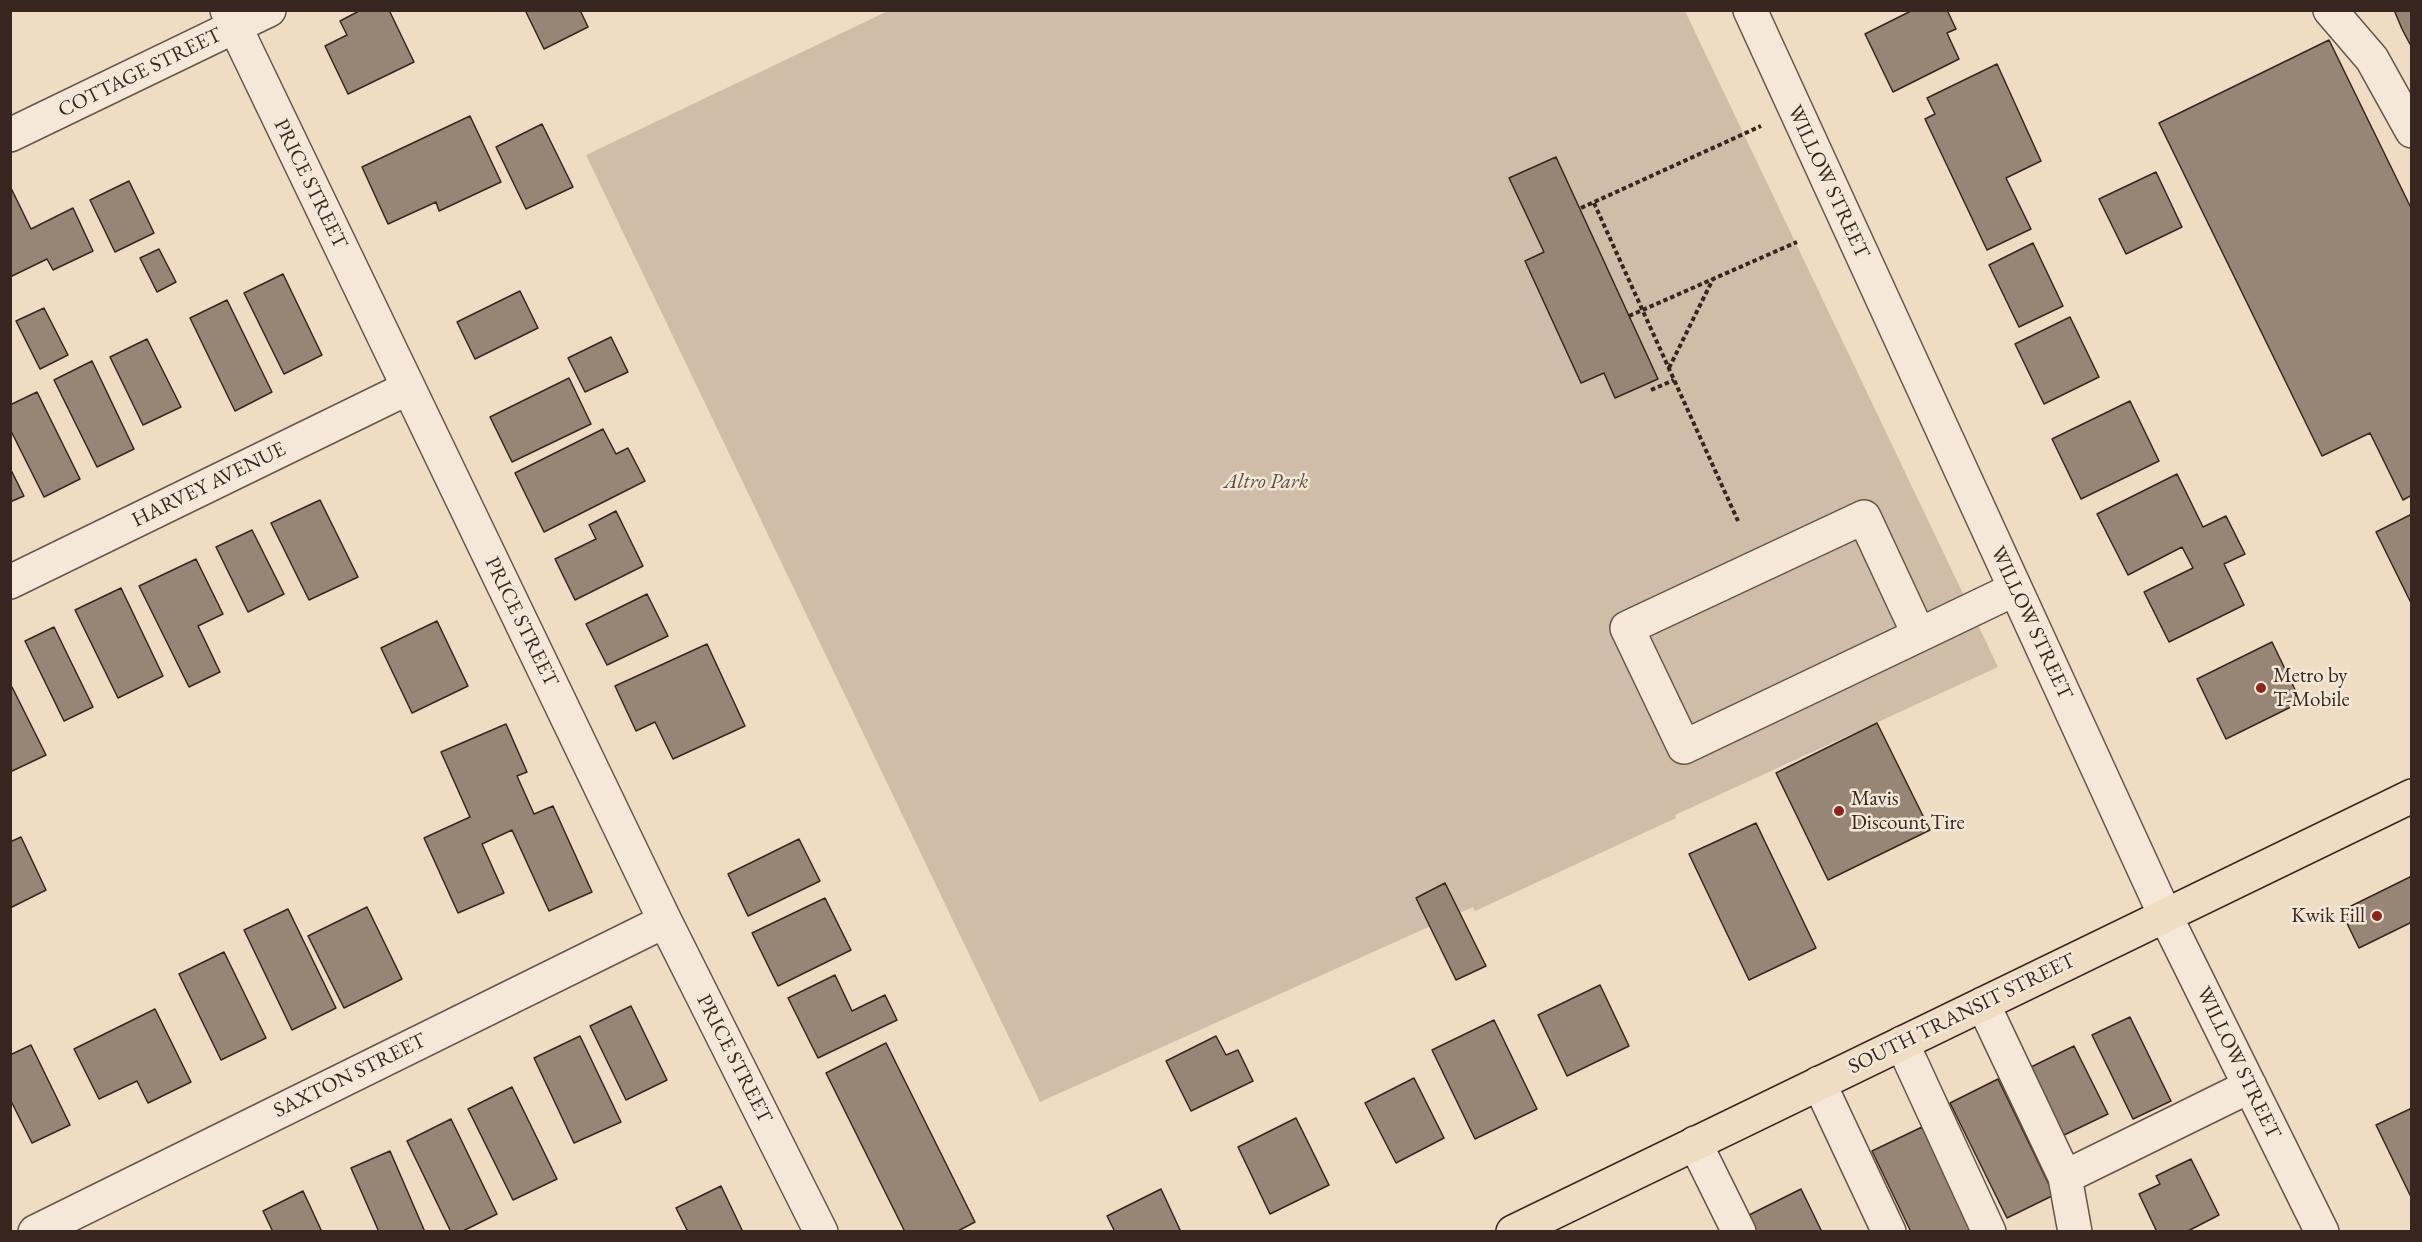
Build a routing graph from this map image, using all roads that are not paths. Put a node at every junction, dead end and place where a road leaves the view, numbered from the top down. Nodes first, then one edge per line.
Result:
1 (269, 10) edge
2 (1750, 10) edge
3 (2330, 10) edge
4 (231, 19) edge
5 (2412, 131) edge
6 (10, 135) edge
7 (408, 388) junction
8 (10, 582) edge
9 (2015, 589) junction
10 (1919, 635) junction
11 (2412, 796) edge
12 (2165, 915) junction
13 (665, 921) junction
14 (1983, 1004) junction
15 (1902, 1043) junction
16 (1819, 1083) junction
17 (2250, 1086) junction
18 (1695, 1143) junction
19 (2065, 1177) junction
20 (35, 1232) edge
21 (821, 1232) edge
22 (1513, 1232) edge
23 (1739, 1232) edge
24 (1889, 1232) edge
25 (1989, 1232) edge
26 (2074, 1232) edge
27 (2322, 1232) edge

1 - 4 street, COTTAGE STREET
2 - 9 street, WILLOW STREET
3 - 5 street
4 - 6 street, COTTAGE STREET
4 - 7 street, PRICE STREET
7 - 8 street, HARVEY AVENUE
7 - 13 street, PRICE STREET
9 - 10 street
9 - 12 street, WILLOW STREET
10 - 10 street
11 - 12 highway, SOUTH TRANSIT STREET
12 - 14 highway, SOUTH TRANSIT STREET
12 - 17 street, WILLOW STREET
13 - 20 street, SAXTON STREET
13 - 21 street, PRICE STREET
14 - 15 highway, SOUTH TRANSIT STREET
14 - 19 street
15 - 16 highway, SOUTH TRANSIT STREET
15 - 25 street
16 - 18 highway, SOUTH TRANSIT STREET
16 - 24 street
17 - 19 street
17 - 27 street, WILLOW STREET
18 - 22 highway, SOUTH TRANSIT STREET
18 - 23 street
19 - 26 street

